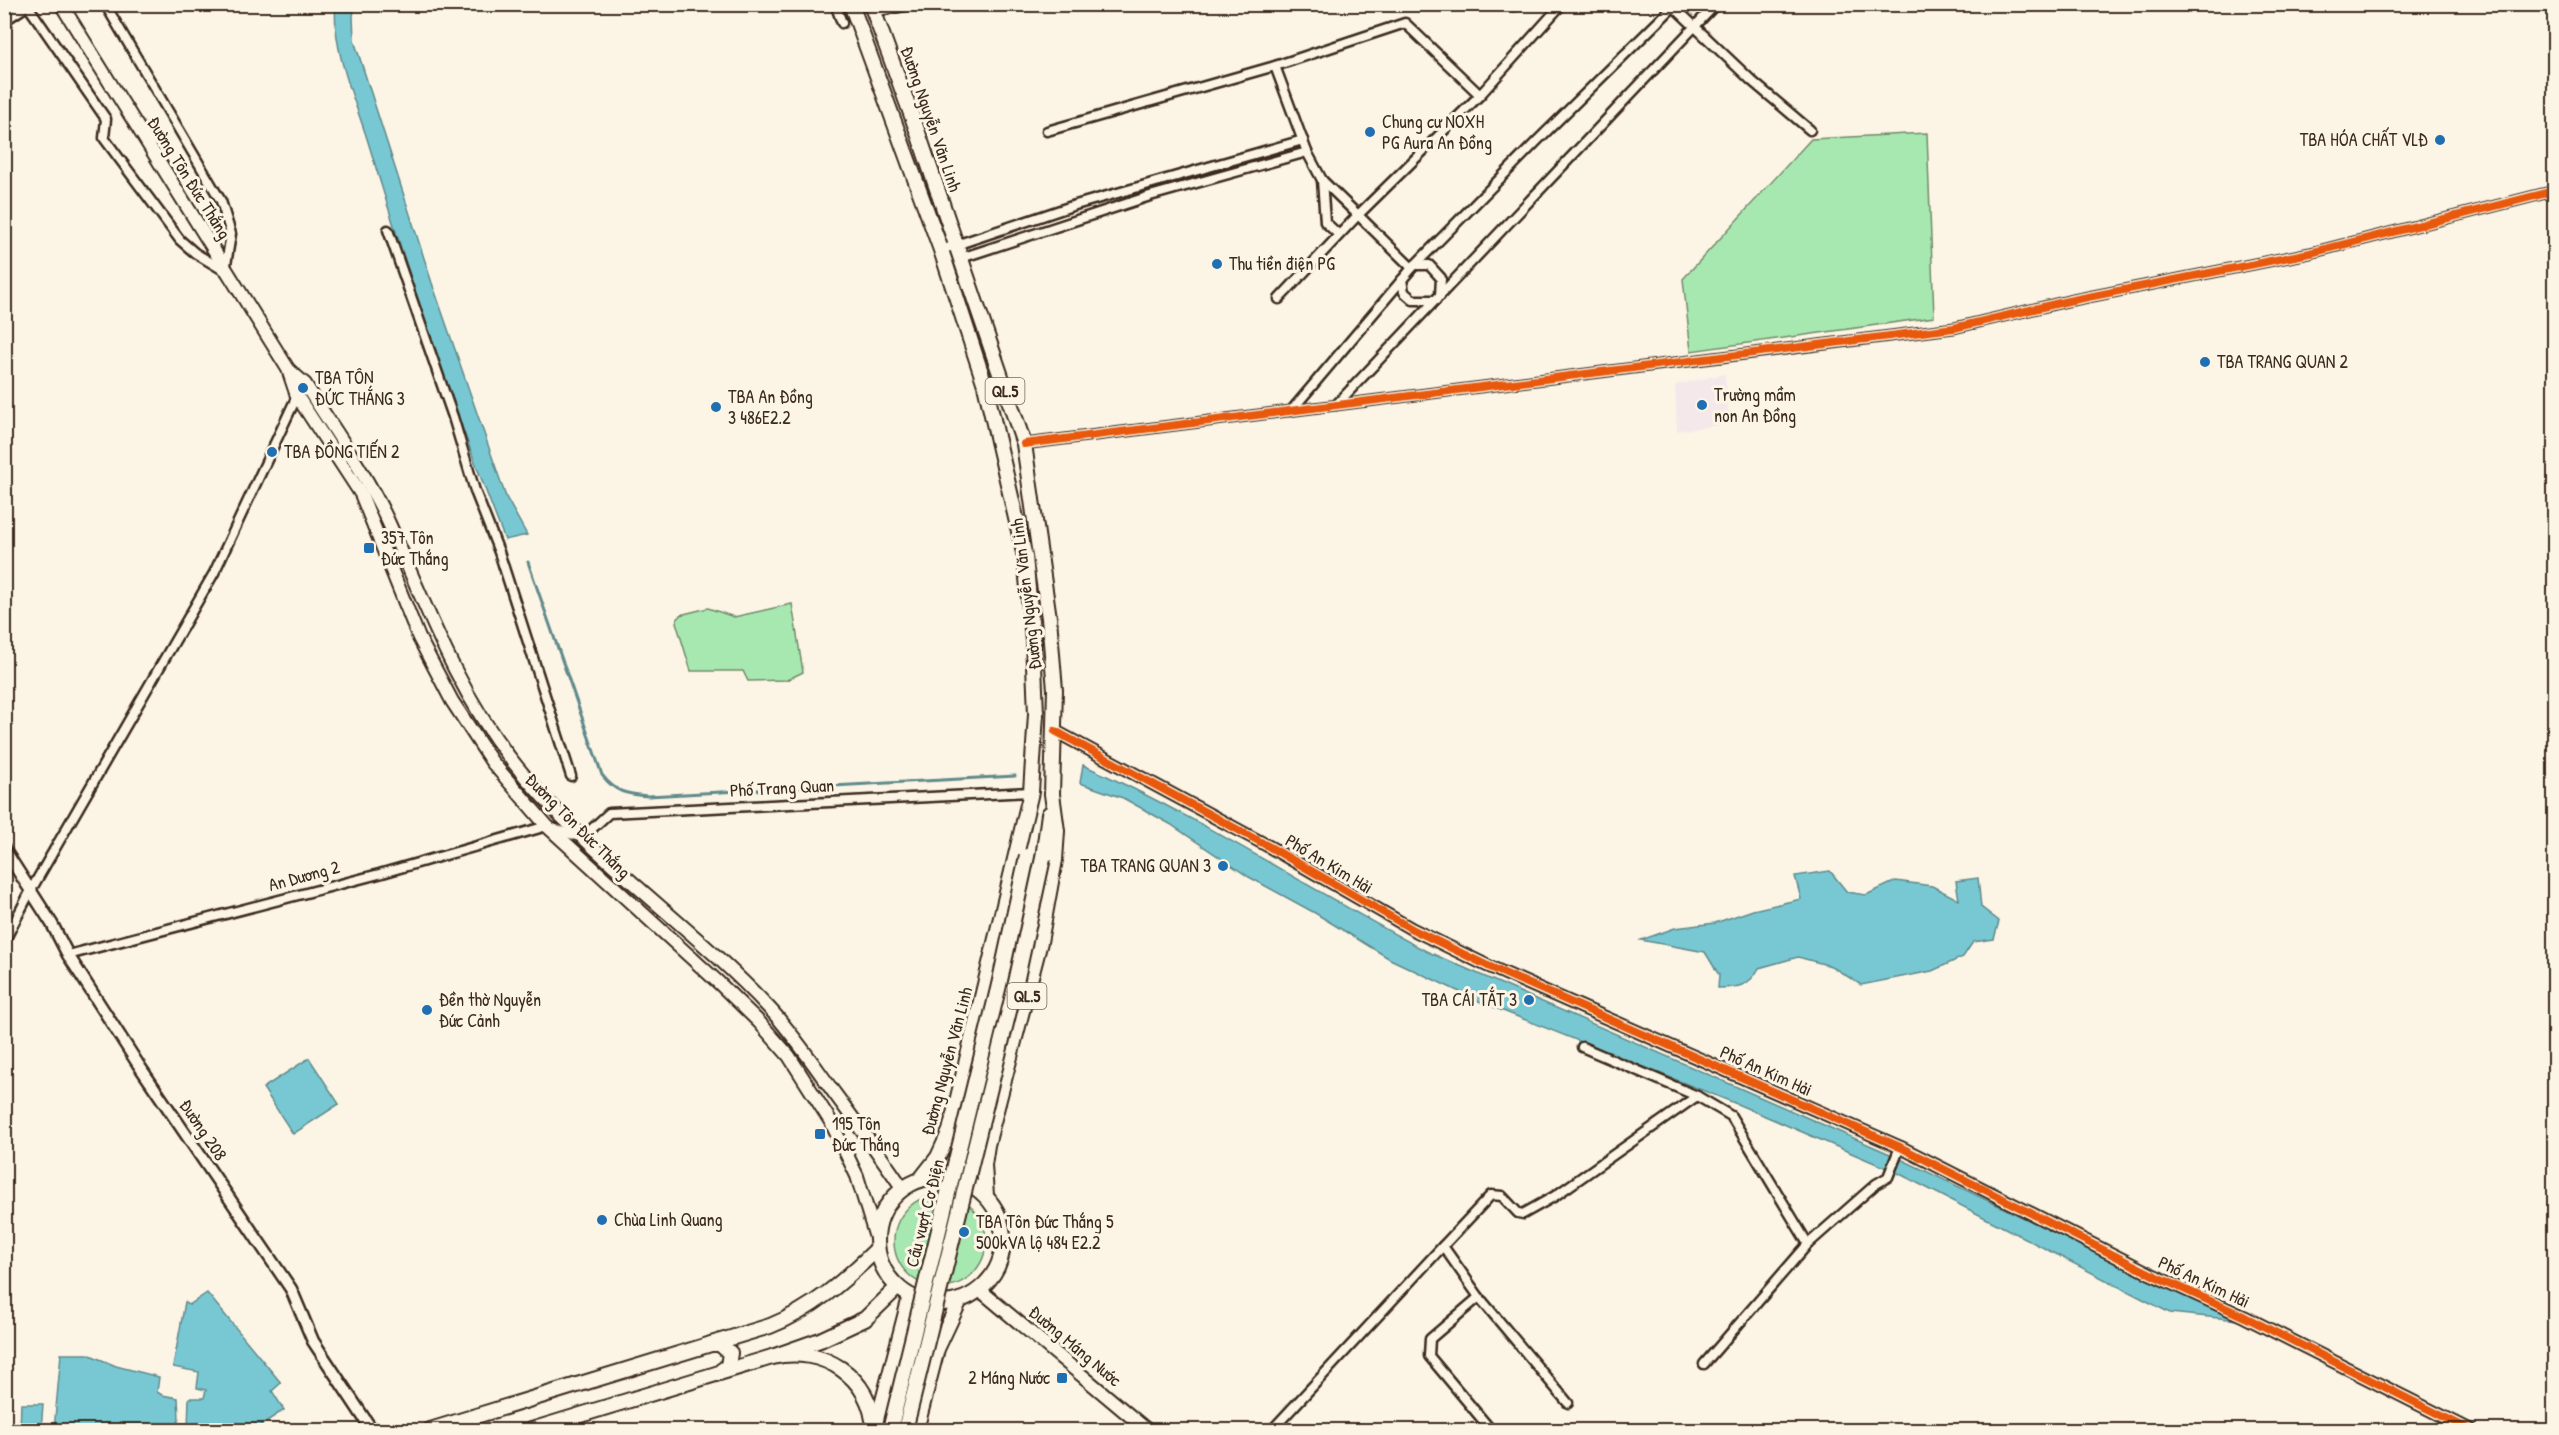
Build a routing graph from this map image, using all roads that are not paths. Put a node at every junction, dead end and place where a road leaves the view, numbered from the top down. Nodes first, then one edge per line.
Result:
1 (61, 4) edge
2 (105, 4) edge
3 (835, 4) edge
4 (851, 4) edge
5 (914, 4) edge
6 (1507, 4) edge
7 (1521, 4) edge
8 (1562, 4) edge
9 (1716, 4) edge
10 (29, 5) edge
11 (1674, 5) edge
12 (872, 8) edge
13 (4, 21) edge
14 (842, 23) dead end
15 (1696, 26) junction
16 (1275, 66) junction
17 (1480, 95) junction
18 (1810, 130) dead end
19 (1047, 131) dead end
20 (1303, 140) junction
21 (1307, 152) junction
22 (1322, 180) junction
23 (2554, 191) edge
24 (1358, 215) junction
25 (388, 230) dead end
26 (1338, 234) junction
27 (956, 245) junction
28 (944, 257) junction
29 (960, 258) junction
30 (1414, 267) junction
31 (225, 270) junction
32 (1402, 280) junction
33 (1438, 298) junction
34 (1279, 299) dead end
35 (288, 369) junction
36 (297, 396) junction
37 (1335, 405) junction
38 (1291, 411) junction
39 (1024, 444) junction
40 (1055, 731) junction
41 (571, 776) dead end
42 (1031, 792) junction
43 (1052, 794) junction
44 (547, 826) junction
45 (582, 838) junction
46 (4, 849) edge
47 (31, 890) junction
48 (4, 942) edge
49 (68, 955) junction
50 (1582, 1047) dead end
51 (1697, 1096) junction
52 (1899, 1150) junction
53 (920, 1180) junction
54 (903, 1189) junction
55 (986, 1196) junction
56 (876, 1244) junction
57 (1808, 1244) junction
58 (1443, 1246) junction
59 (898, 1287) junction
60 (980, 1290) junction
61 (910, 1297) junction
62 (1479, 1297) junction
63 (960, 1300) junction
64 (711, 1344) junction
65 (771, 1357) junction
66 (1704, 1364) dead end
67 (721, 1371) junction
68 (1569, 1403) dead end
69 (372, 1431) edge
70 (430, 1431) edge
71 (531, 1431) edge
72 (875, 1431) edge
73 (890, 1431) edge
74 (905, 1431) edge
75 (916, 1431) edge
76 (1147, 1431) edge
77 (1272, 1431) edge
78 (1491, 1431) edge
79 (2470, 1431) edge

1 - 31 main road, Đường Tôn Đức Thắng
2 - 31 street
3 - 14 street
4 - 28 main road, Đường Nguyễn Văn Linh / QL.5
5 - 12 street
6 - 7 street
8 - 17 street
9 - 15 street
10 - 13 street
10 - 31 street
11 - 15 street
11 - 30 street
12 - 27 main road, Đường Nguyễn Văn Linh / QL.5
15 - 18 street
15 - 33 street
16 - 17 street
16 - 19 street
16 - 20 street
17 - 24 street
20 - 21 street
20 - 27 street
21 - 22 street
21 - 29 street
22 - 24 street
22 - 26 street
23 - 37 street
24 - 26 street
24 - 30 street
25 - 41 street
26 - 34 street
27 - 28 street
27 - 29 main road, Đường Nguyễn Văn Linh / QL.5
28 - 29 street
28 - 42 main road, Đường Nguyễn Văn Linh / QL.5
29 - 39 main road, Đường Nguyễn Văn Linh / QL.5
30 - 32 street
30 - 33 street
31 - 35 main road, Đường Tôn Đức Thắng
32 - 33 street
32 - 38 street
33 - 37 street
35 - 36 main road, Đường Tôn Đức Thắng
35 - 45 main road, Đường Tôn Đức Thắng
36 - 44 main road, Đường Tôn Đức Thắng
36 - 47 street
37 - 38 street
38 - 39 street
39 - 40 main road, Đường Nguyễn Văn Linh / QL.5
40 - 43 main road, Đường Nguyễn Văn Linh / QL.5
40 - 52 street, Phố An Kim Hải
42 - 45 street, Phố Trang Quan
42 - 53 main road, Đường Nguyễn Văn Linh / QL.5
42 - 73 main road, Cầu vượt Cơ Điện, bridge
43 - 55 main road, Đường Nguyễn Văn Linh / QL.5
43 - 74 main road, Cầu vượt Cơ Điện, bridge
44 - 45 street
44 - 49 street, An Dương 2
44 - 56 main road, Đường Tôn Đức Thắng
45 - 54 main road, Đường Tôn Đức Thắng
46 - 47 street, Đường 208
47 - 48 street
47 - 49 street, Đường 208
49 - 69 street, Đường 208
50 - 51 street
51 - 57 street
51 - 58 street
52 - 57 street
52 - 79 street, Phố An Kim Hải
53 - 54 main road
53 - 55 main road
54 - 56 main road
55 - 60 main road
56 - 59 main road
56 - 64 main road
57 - 66 street
58 - 62 street
58 - 77 street
59 - 61 main road
59 - 65 main road
60 - 63 main road
60 - 76 main road, Đường Máng Nước
61 - 63 main road
61 - 72 main road
62 - 68 street
62 - 78 street
63 - 75 main road
64 - 67 main road
64 - 70 main road
65 - 67 main road
65 - 72 main road
67 - 71 main road

